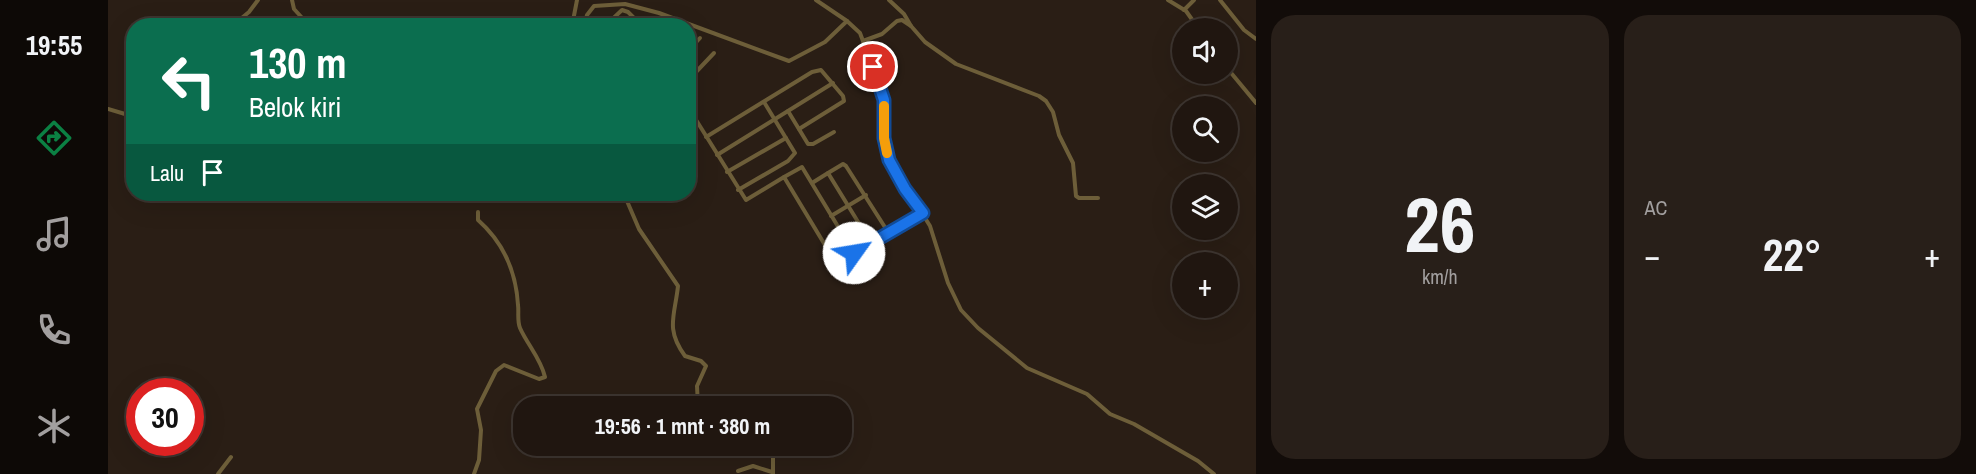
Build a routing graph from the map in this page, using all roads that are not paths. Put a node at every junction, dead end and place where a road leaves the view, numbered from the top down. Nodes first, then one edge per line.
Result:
1 (258, 0) edge
2 (292, 0) edge
3 (576, 0) edge
4 (816, 0) edge
5 (888, 0) edge
6 (1168, 0) edge
7 (1194, 0) edge
8 (1220, 0) edge
9 (1184, 10) junction
10 (242, 18) edge
11 (302, 18) edge
12 (573, 18) edge
13 (586, 18) edge
14 (614, 18) edge
15 (632, 18) edge
16 (673, 18) edge
17 (1190, 18) edge
18 (847, 21) junction
19 (911, 26) junction
20 (696, 27) edge
21 (700, 38) dead end
22 (1256, 39) edge
23 (863, 41) junction
24 (696, 42) edge
25 (714, 53) dead end
26 (696, 72) edge
27 (1238, 81) edge
28 (833, 83) junction
29 (764, 102) junction
30 (1256, 103) edge
31 (108, 109) edge
32 (788, 111) junction
33 (126, 114) edge
34 (696, 120) edge
35 (776, 120) junction
36 (799, 129) junction
37 (834, 132) dead end
38 (706, 137) junction
39 (786, 138) junction
40 (717, 155) junction
41 (728, 172) junction
42 (828, 173) junction
43 (784, 177) junction
44 (812, 183) junction
45 (738, 190) junction
46 (866, 195) junction
47 (1098, 198) dead end
48 (627, 201) edge
49 (848, 205) junction
50 (478, 212) dead end
51 (923, 213) junction
52 (831, 216) junction
53 (888, 232) junction
54 (871, 243) junction
55 (854, 253) junction
56 (698, 396) edge
57 (773, 456) edge
58 (231, 457) dead end
59 (738, 471) dead end
60 (772, 473) edge
61 (218, 474) edge
62 (474, 474) edge
63 (1214, 474) edge

1 - 10 street
2 - 11 street
3 - 12 street
4 - 18 street
5 - 19 street
6 - 9 street
7 - 9 street
8 - 22 street
9 - 17 street
13 - 16 street
14 - 15 street
18 - 20 street
18 - 23 street
19 - 23 street
19 - 47 street
21 - 24 street
23 - 51 street
25 - 26 street
27 - 30 street
28 - 29 street
28 - 32 street
28 - 36 street
29 - 35 street
29 - 38 street
31 - 33 street
32 - 35 street
32 - 36 street
34 - 38 street
35 - 39 street
35 - 40 street
36 - 37 street
38 - 40 street
39 - 41 street
39 - 45 street
40 - 41 street
41 - 45 street
42 - 44 street
42 - 46 street
42 - 49 street
43 - 44 street
43 - 45 street
43 - 55 street
44 - 52 street
46 - 49 street
46 - 53 street
48 - 56 street
49 - 52 street
49 - 54 street
50 - 62 street
51 - 53 street
51 - 63 street
52 - 55 street
53 - 54 street
54 - 55 street
57 - 60 street
58 - 61 street
59 - 60 street

